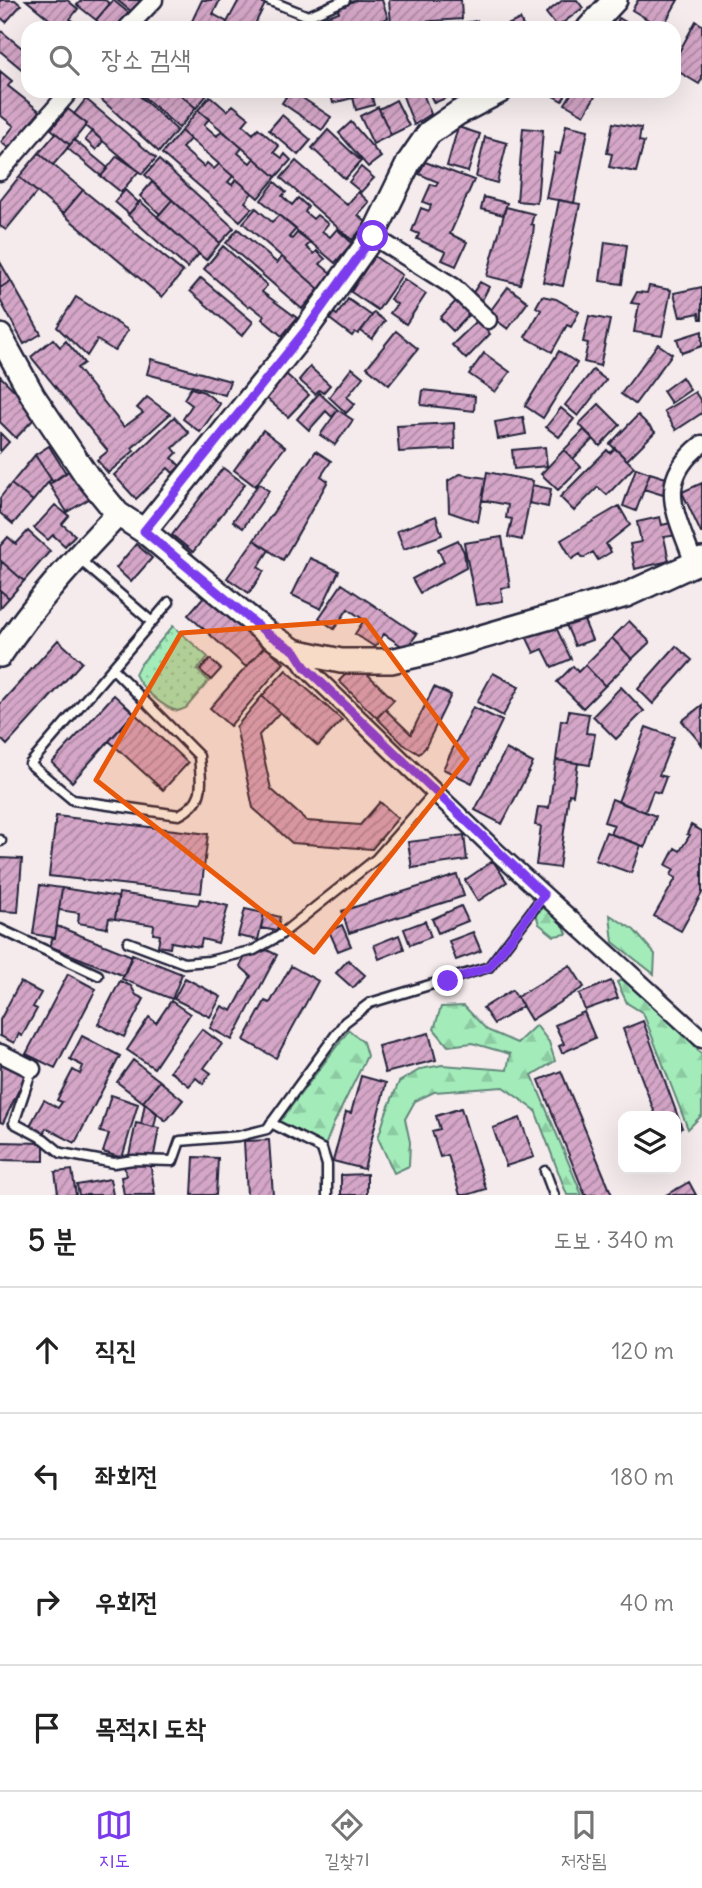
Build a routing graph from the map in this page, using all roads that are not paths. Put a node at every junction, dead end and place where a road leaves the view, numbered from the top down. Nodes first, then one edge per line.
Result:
1 (154, 0) edge
2 (268, 0) edge
3 (345, 0) edge
4 (615, 0) edge
5 (134, 21) edge
6 (596, 21) edge
7 (65, 98) edge
8 (487, 98) edge
9 (0, 172) edge
10 (373, 236) junction
11 (488, 320) dead end
12 (0, 336) edge
13 (702, 444) edge
14 (118, 514) junction
15 (144, 531) junction
16 (77, 557) junction
17 (698, 562) edge
18 (169, 602) dead end
19 (152, 622) junction
20 (295, 651) junction
21 (0, 654) edge
22 (112, 668) junction
23 (435, 792) junction
24 (541, 892) junction
25 (0, 929) edge
26 (128, 942) dead end
27 (98, 975) dead end
28 (702, 1039) edge
29 (0, 1053) edge
30 (32, 1069) joint
31 (271, 1123) junction
32 (545, 1171) dead end
33 (327, 1195) edge
34 (554, 1195) edge

1 - 5 street
2 - 3 lane
4 - 6 street
7 - 9 street
8 - 10 street
10 - 11 street
10 - 15 street
12 - 14 street
13 - 17 street
14 - 15 street
14 - 16 street
15 - 20 street
16 - 19 lane
16 - 21 street
17 - 20 street
18 - 19 lane
19 - 22 lane
20 - 23 street
22 - 22 lane
23 - 24 street
23 - 26 lane
24 - 28 street
24 - 31 lane
25 - 27 lane
29 - 30 street
30 - 31 lane
31 - 33 lane
32 - 34 lane

